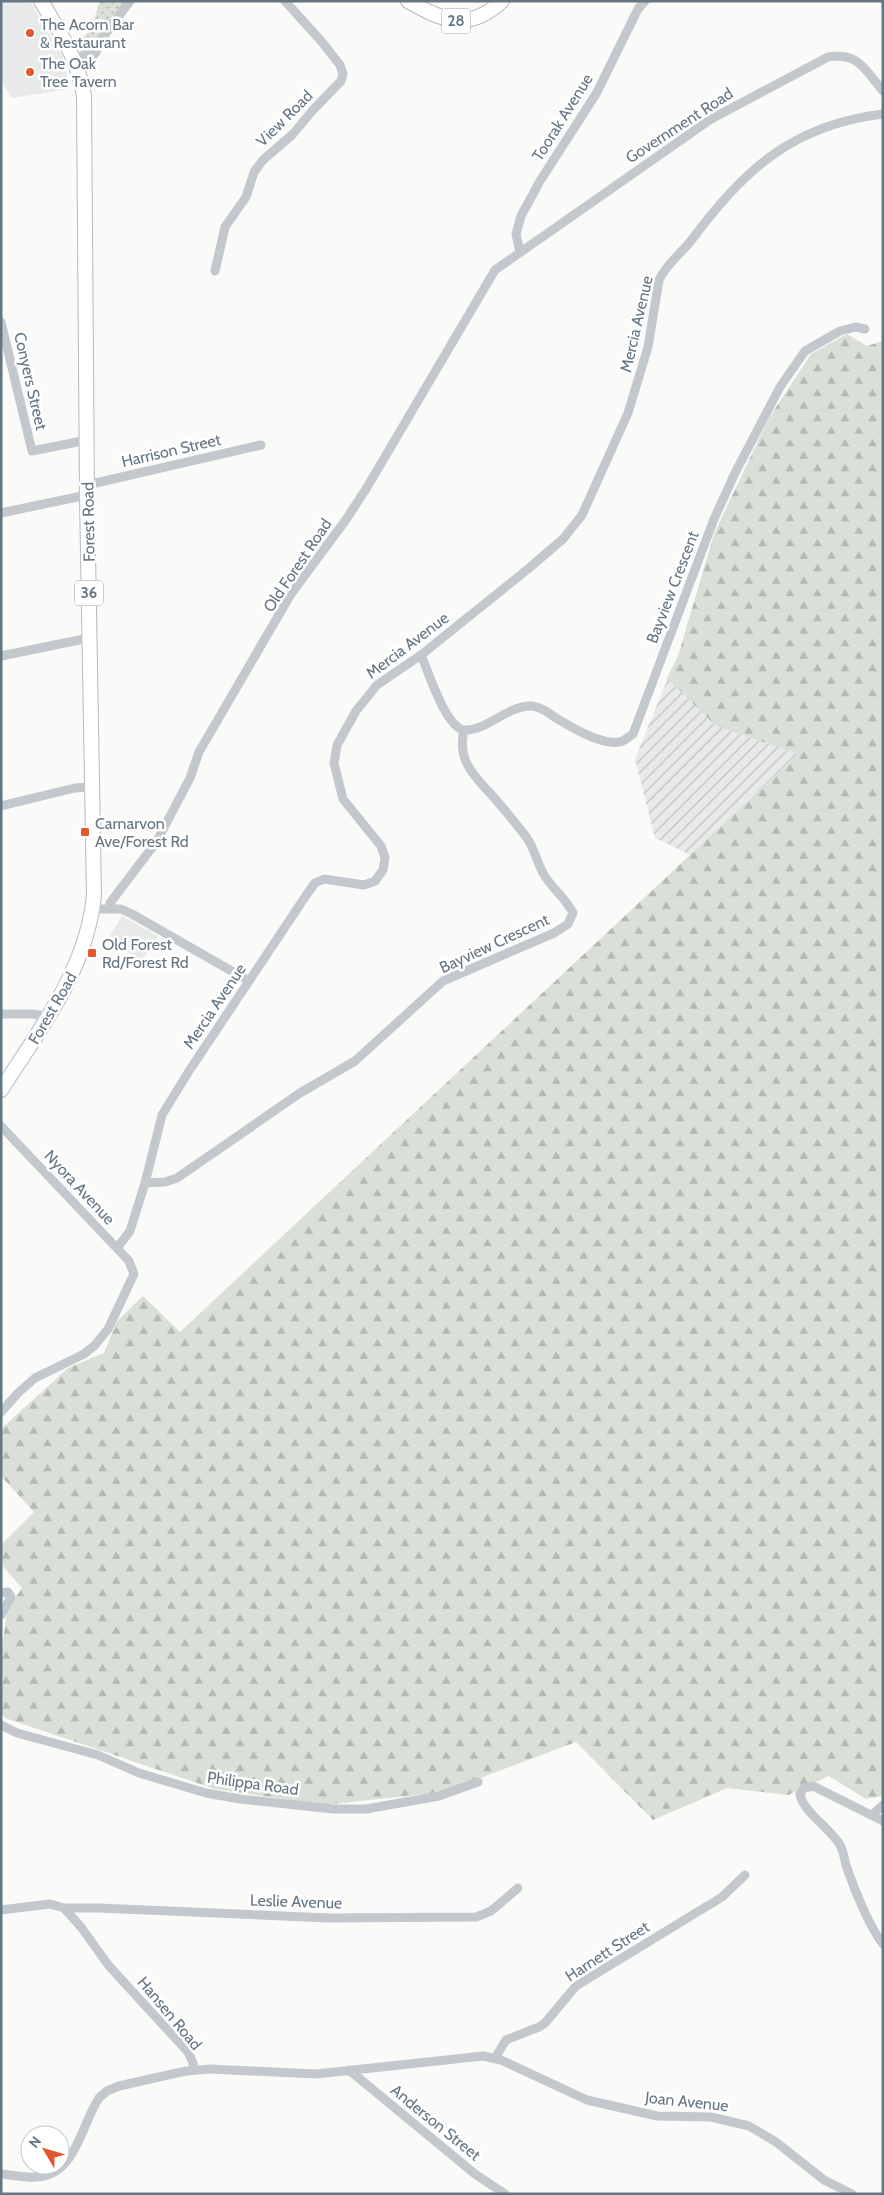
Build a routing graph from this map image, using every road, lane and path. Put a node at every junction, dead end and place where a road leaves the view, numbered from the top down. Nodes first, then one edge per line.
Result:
1 (41, 1) edge
2 (130, 1) edge
3 (285, 1) edge
4 (408, 1) edge
5 (502, 1) edge
6 (646, 1) edge
7 (100, 41) junction
8 (78, 67) junction
9 (883, 91) edge
10 (883, 114) edge
11 (520, 252) junction
12 (215, 271) dead end
13 (1, 322) edge
14 (865, 329) dead end
15 (87, 440) junction
16 (261, 445) dead end
17 (87, 490) junction
18 (1, 513) edge
19 (90, 638) junction
20 (421, 655) junction
21 (1, 656) edge
22 (464, 730) junction
23 (91, 787) junction
24 (1, 806) edge
25 (93, 902) junction
26 (110, 903) junction
27 (121, 909) junction
28 (249, 981) junction
29 (1, 1014) edge
30 (48, 1017) junction
31 (1, 1090) edge
32 (1, 1126) edge
33 (145, 1184) junction
34 (117, 1248) junction
35 (1, 1412) edge
36 (5, 1593) edge
37 (1, 1615) edge
38 (1, 1725) edge
39 (478, 1782) dead end
40 (883, 1805) edge
41 (872, 1814) junction
42 (883, 1821) edge
43 (745, 1875) dead end
44 (518, 1888) dead end
45 (64, 1908) junction
46 (1, 1910) edge
47 (883, 1944) edge
48 (495, 2058) junction
49 (194, 2070) junction
50 (349, 2070) junction
51 (1, 2174) edge
52 (505, 2194) edge
53 (852, 2194) edge

1 - 8 main road, Forest Road / 36
2 - 7 street
3 - 12 street, View Road
4 - 5 main road, 28
6 - 11 street, Toorak Avenue
7 - 8 street
7 - 8 street
8 - 15 main road, Forest Road / 36
9 - 11 street, Government Road
10 - 20 street, Mercia Avenue
11 - 26 street, Old Forest Road
13 - 15 street, Conyers Street
14 - 22 street, Bayview Crescent
15 - 17 main road, Forest Road / 36
16 - 17 street, Harrison Street
17 - 18 street, Harrison Street
17 - 19 main road, Forest Road / 36
19 - 21 street
19 - 23 main road, Forest Road / 36
20 - 22 street
20 - 28 street, Mercia Avenue
22 - 33 street, Bayview Crescent
23 - 24 street
23 - 25 main road, Forest Road / 36
25 - 26 street
25 - 27 street
25 - 30 main road, Forest Road / 36
26 - 27 street
27 - 28 street
28 - 33 street, Mercia Avenue
29 - 30 street
30 - 31 main road, Forest Road / 36
32 - 34 street, Nyora Avenue
33 - 34 street, Mercia Avenue
34 - 35 street, Nyora Avenue
36 - 37 street
38 - 39 street, Philippa Road
40 - 41 street
41 - 42 street
41 - 47 street
43 - 48 street, Harnett Street
44 - 45 street, Leslie Avenue
45 - 46 street
45 - 49 street, Hansen Road
48 - 50 street
48 - 53 street, Joan Avenue
49 - 50 street
49 - 51 street, Hansen Road
50 - 52 street, Anderson Street

